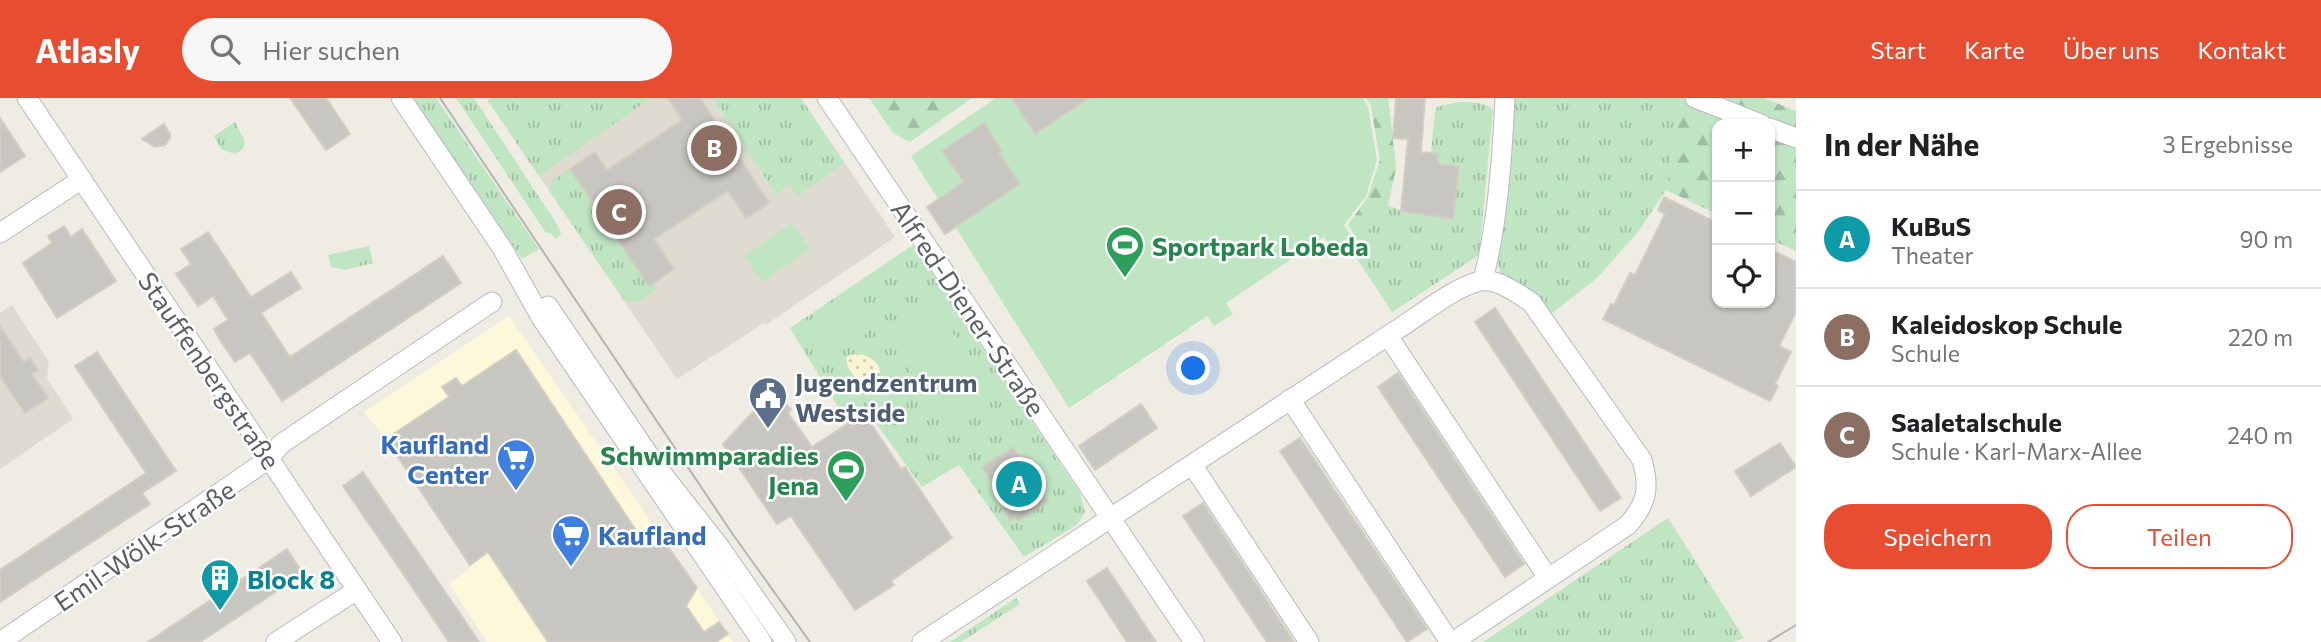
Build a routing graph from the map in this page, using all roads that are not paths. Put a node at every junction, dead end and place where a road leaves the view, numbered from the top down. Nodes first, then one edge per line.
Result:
1 (27, 98) edge
2 (401, 98) edge
3 (827, 98) edge
4 (1505, 98) edge
5 (1695, 98) edge
6 (1748, 119) edge
7 (1775, 130) edge
8 (1796, 138) edge
9 (82, 179) junction
10 (0, 233) edge
11 (502, 248) junction
12 (1483, 280) junction
13 (492, 302) dead end
14 (1388, 336) junction
15 (1290, 400) junction
16 (269, 460) junction
17 (1192, 466) junction
18 (1112, 519) junction
19 (1548, 578) junction
20 (357, 590) junction
21 (1, 642) edge
22 (276, 642) edge
23 (392, 642) edge
24 (762, 642) edge
25 (786, 642) edge
26 (922, 642) edge
27 (1194, 642) edge
28 (1309, 642) edge
29 (1451, 642) edge

1 - 9 street, Stauffenbergstraße
2 - 11 street
3 - 18 street, Alfred-Diener-Straße
4 - 12 street
5 - 6 street
7 - 8 street
9 - 10 street
9 - 16 street, Stauffenbergstraße
11 - 24 street
11 - 25 street
12 - 14 street
12 - 19 street
13 - 16 street, Emil-Wölk-Straße
14 - 15 street
14 - 19 street
15 - 17 street
15 - 29 street
16 - 20 street, Stauffenbergstraße
16 - 21 street, Emil-Wölk-Straße
17 - 18 street
17 - 28 street
18 - 26 street
18 - 27 street, Alfred-Diener-Straße
19 - 29 street
20 - 22 street
20 - 23 street, Stauffenbergstraße

